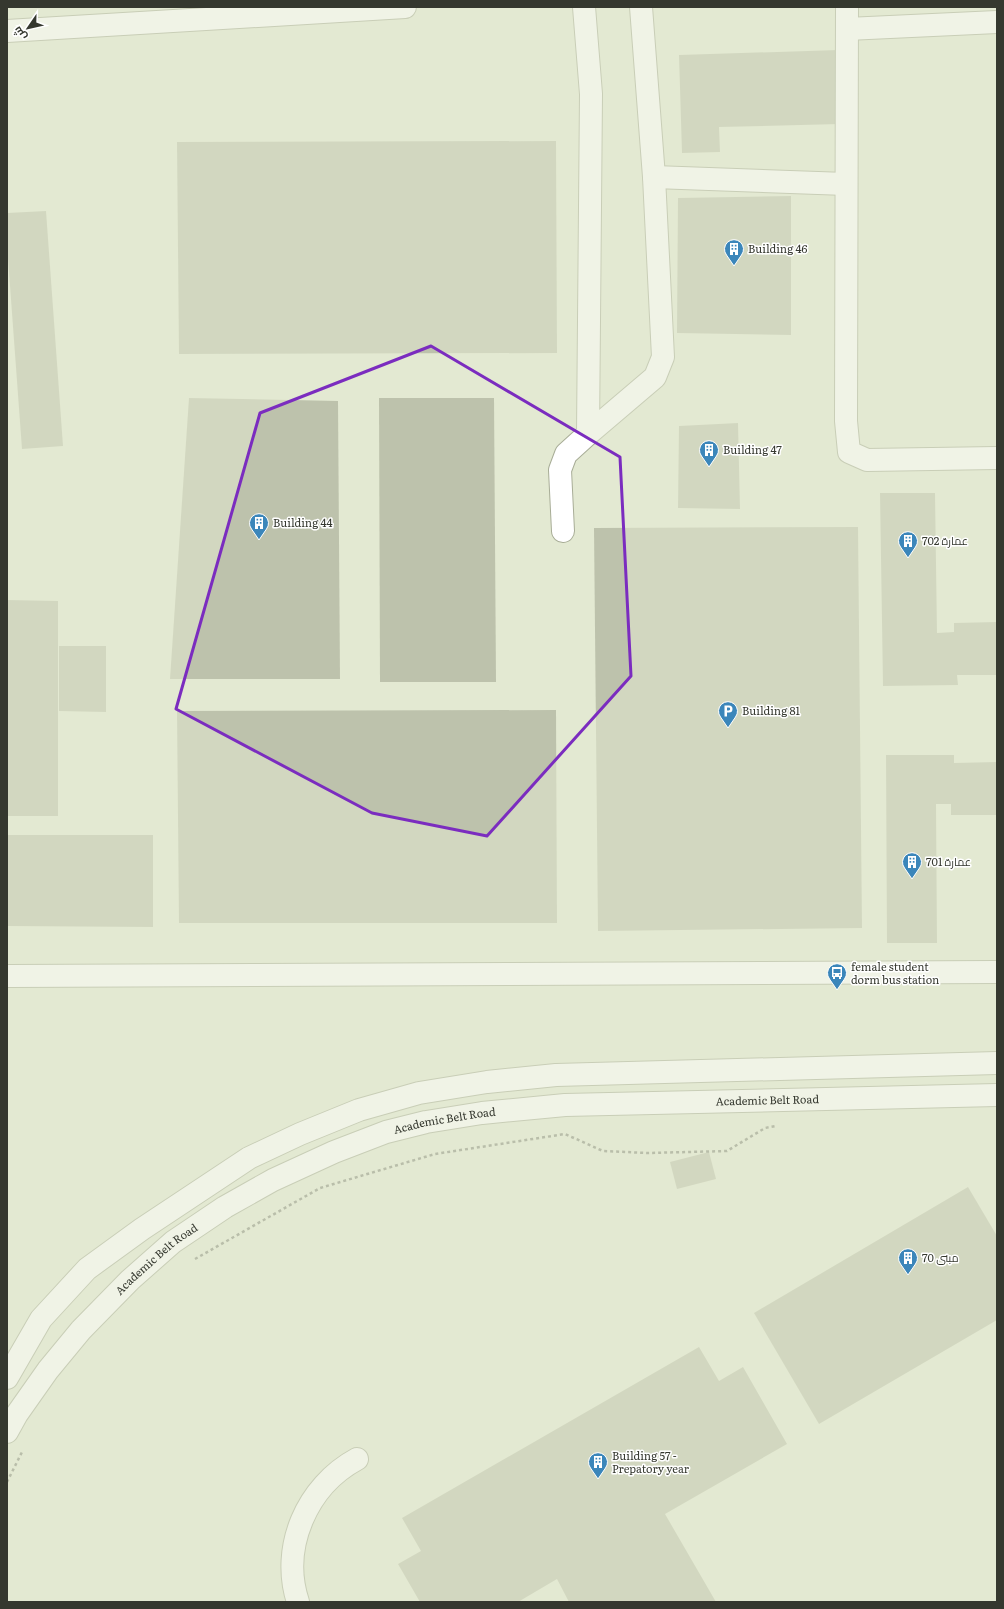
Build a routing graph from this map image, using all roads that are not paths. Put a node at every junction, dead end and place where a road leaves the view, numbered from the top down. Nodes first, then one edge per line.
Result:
1 (405, 7) edge
2 (584, 7) edge
3 (641, 7) edge
4 (847, 7) edge
5 (997, 22) edge
6 (847, 29) junction
7 (7, 31) edge
8 (654, 177) junction
9 (846, 184) junction
10 (588, 434) junction
11 (997, 458) edge
12 (563, 531) dead end
13 (997, 972) edge
14 (7, 976) edge
15 (997, 1063) edge
16 (997, 1095) edge
17 (7, 1378) edge
18 (7, 1432) edge
19 (357, 1459) dead end
20 (298, 1602) edge

1 - 7 street
2 - 10 street
3 - 8 street
4 - 6 street
5 - 6 street
6 - 9 street
8 - 9 street
8 - 10 street
9 - 11 street
10 - 12 street
13 - 14 street
15 - 17 street
16 - 18 street, Academic Belt Road
19 - 20 street

